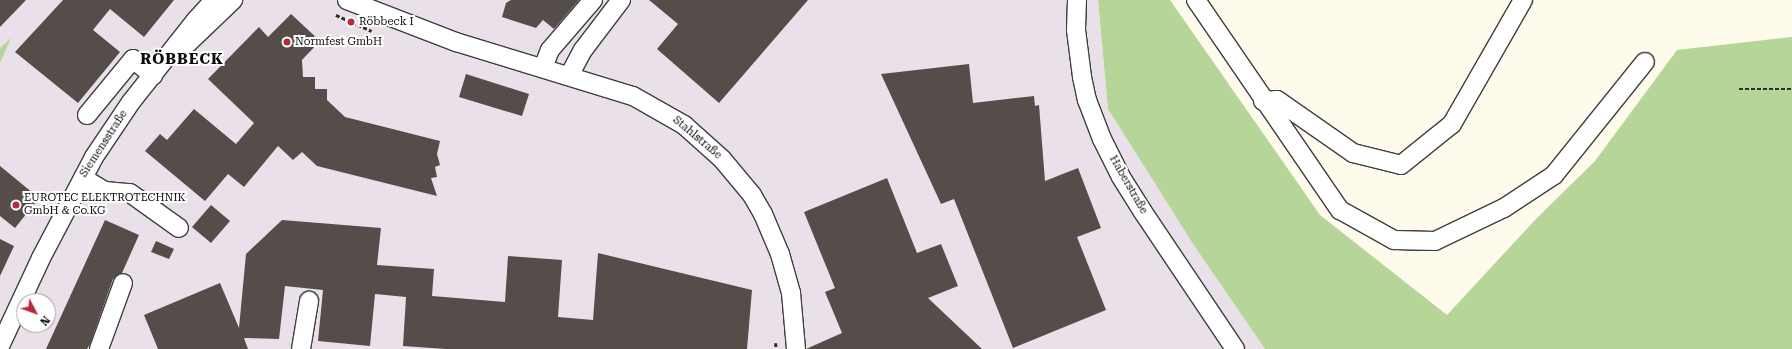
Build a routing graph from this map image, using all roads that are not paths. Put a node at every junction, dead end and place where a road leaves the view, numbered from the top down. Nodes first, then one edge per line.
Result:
1 (214, 0) edge
2 (233, 0) edge
3 (347, 0) edge
4 (372, 0) edge
5 (593, 0) edge
6 (621, 0) edge
7 (1076, 0) edge
8 (1196, 0) edge
9 (1523, 0) edge
10 (408, 23) junction
11 (1645, 62) dead end
12 (543, 68) junction
13 (153, 76) junction
14 (569, 76) junction
15 (1263, 101) junction
16 (88, 115) dead end
17 (83, 178) junction
18 (179, 228) dead end
19 (123, 283) dead end
20 (308, 301) dead end
21 (0, 346) edge
22 (99, 349) edge
23 (301, 349) edge
24 (796, 349) edge
25 (1235, 349) edge

1 - 13 street, Siemensstraße
2 - 13 street, Siemensstraße
3 - 10 street, Stahlstraße
4 - 10 street, Stahlstraße
5 - 12 street
6 - 14 street
7 - 25 street, Haberstraße
8 - 15 street
9 - 15 street
10 - 12 street, Stahlstraße
11 - 15 street
12 - 14 street, Stahlstraße
13 - 16 street
13 - 17 street, Siemensstraße
14 - 24 street, Stahlstraße
17 - 18 street
17 - 21 street, Siemensstraße
19 - 22 street
20 - 23 street

